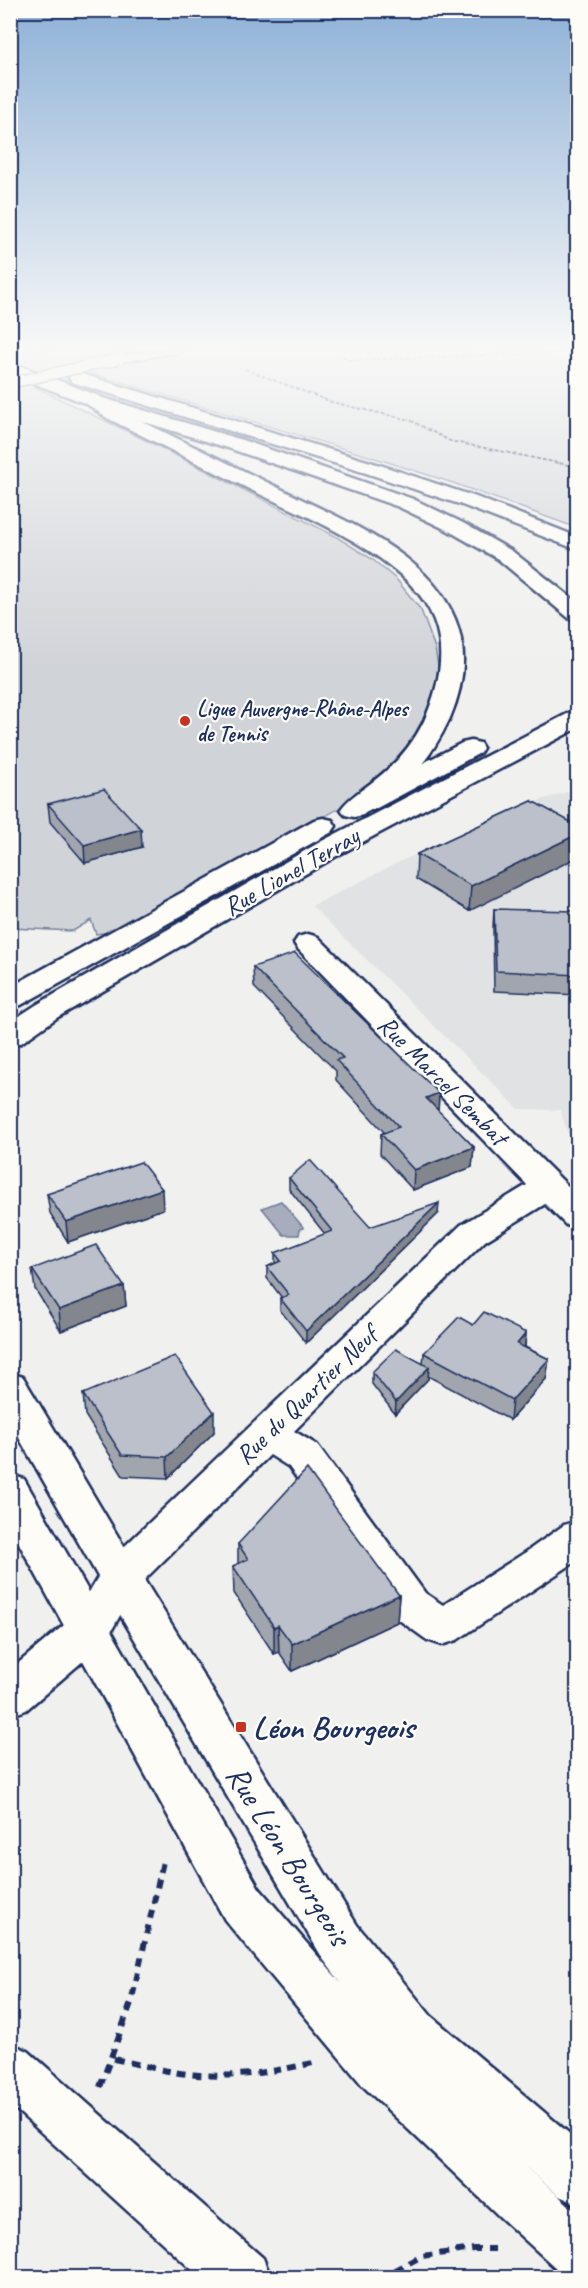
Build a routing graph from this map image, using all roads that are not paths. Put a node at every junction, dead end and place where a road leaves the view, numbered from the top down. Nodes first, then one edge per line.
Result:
1 (200, 457) edge
2 (274, 457) edge
3 (333, 457) edge
4 (578, 544) edge
5 (578, 614) edge
6 (578, 694) edge
7 (578, 718) edge
8 (354, 809) junction
9 (308, 944) dead end
10 (10, 999) edge
11 (10, 1036) edge
12 (548, 1187) junction
13 (578, 1217) edge
14 (10, 1387) edge
15 (267, 1433) junction
16 (10, 1490) edge
17 (578, 1537) edge
18 (120, 1577) junction
19 (90, 1629) junction
20 (10, 1697) edge
21 (10, 2068) edge
22 (578, 2177) edge
23 (578, 2250) edge
24 (243, 2277) edge

1 - 8 main road
2 - 5 main road
3 - 4 main road
6 - 8 main road, Rue Lionel Terray
7 - 11 main road, Rue Lionel Terray
8 - 10 main road, Rue Lionel Terray
9 - 12 main road, Rue Marcel Sembat
12 - 13 main road, Rue Marcel Sembat
12 - 15 main road, Rue du Quartier Neuf
14 - 18 main road, Rue Léon Bourgeois
15 - 17 main road
15 - 18 main road, Rue du Quartier Neuf
16 - 19 main road, Rue Léon Bourgeois
18 - 19 main road, Rue du Quartier Neuf
18 - 22 main road, Rue Léon Bourgeois
19 - 20 main road, Rue du Quartier Neuf
19 - 23 main road, Rue Léon Bourgeois
21 - 24 main road

